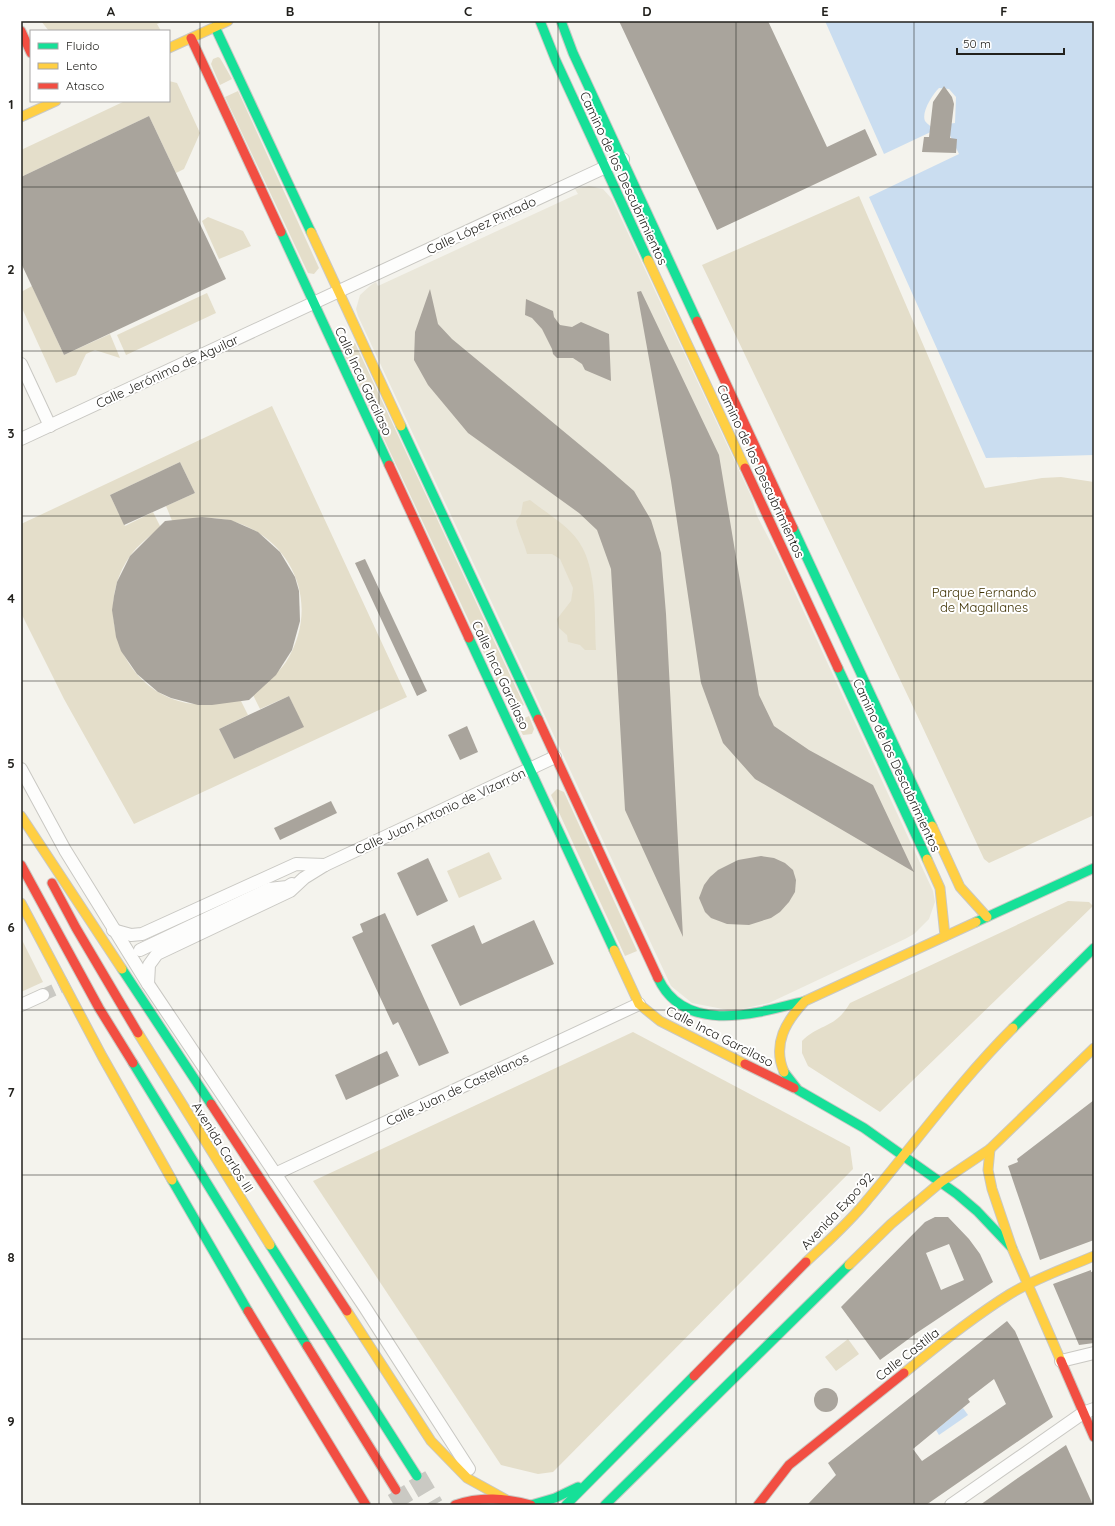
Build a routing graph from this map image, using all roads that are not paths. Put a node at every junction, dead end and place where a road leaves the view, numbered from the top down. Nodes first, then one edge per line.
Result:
1 (228, 21) edge
2 (540, 21) edge
3 (561, 21) edge
4 (215, 27) junction
5 (21, 31) edge
6 (190, 38) junction
7 (170, 48) edge
8 (30, 51) edge
9 (52, 102) edge
10 (21, 117) edge
11 (623, 159) junction
12 (605, 168) junction
13 (339, 291) junction
14 (314, 303) junction
15 (21, 364) edge
16 (50, 426) junction
17 (21, 439) edge
18 (555, 757) junction
19 (530, 768) junction
20 (21, 769) edge
21 (21, 816) edge
22 (21, 824) edge
23 (21, 865) edge
24 (325, 865) junction
25 (1094, 868) edge
26 (304, 878) junction
27 (1067, 881) junction
28 (1087, 882) dead end
29 (21, 903) edge
30 (987, 917) junction
31 (114, 930) junction
32 (944, 936) junction
33 (1094, 948) edge
34 (140, 950) dead end
35 (148, 984) junction
36 (43, 995) tunnel mouth
37 (805, 1001) junction
38 (639, 1004) junction
39 (21, 1005) edge
40 (1094, 1048) edge
41 (794, 1088) junction
42 (990, 1149) junction
43 (904, 1156) junction
44 (275, 1174) junction
45 (941, 1182) junction
46 (1012, 1248) junction
47 (1094, 1256) edge
48 (1028, 1284) junction
49 (1094, 1354) edge
50 (1062, 1361) junction
51 (1089, 1411) edge
52 (1094, 1437) edge
53 (417, 1476) tunnel mouth
54 (588, 1482) junction
55 (396, 1490) tunnel mouth
56 (486, 1490) junction
57 (505, 1498) junction
58 (607, 1504) edge
59 (366, 1505) edge
60 (455, 1505) edge
61 (531, 1505) edge
62 (566, 1505) edge
63 (758, 1505) edge
64 (952, 1505) edge

1 - 4 main road
2 - 12 main road, Camino de los Descubrimientos
3 - 11 main road, Camino de los Descubrimientos
4 - 6 main road
4 - 13 main road, Calle Inca Garcilaso
5 - 8 main road
6 - 7 main road
6 - 14 main road, Calle Inca Garcilaso
9 - 10 main road
11 - 12 street, Calle López Pintado
11 - 30 main road, Camino de los Descubrimientos
12 - 13 street, Calle López Pintado
12 - 32 main road, Camino de los Descubrimientos
13 - 14 street, Calle López Pintado
13 - 18 main road, Calle Inca Garcilaso
14 - 16 street, Calle Jerónimo de Aguilar
14 - 19 main road, Calle Inca Garcilaso
15 - 16 street
16 - 17 street, Calle Jerónimo de Aguilar
18 - 19 street, Calle Juan Antonio de Vizarrón
18 - 37 main road, Calle Inca Garcilaso
19 - 24 street, Calle Juan Antonio de Vizarrón
19 - 38 main road, Calle Inca Garcilaso
20 - 31 street
21 - 56 main road
22 - 53 main road, Avenida Carlos III
23 - 55 main road
24 - 26 street, Calle Juan Antonio de Vizarrón
24 - 31 street, Calle Juan Antonio de Vizarrón
25 - 27 main road
26 - 34 street
26 - 35 street, Calle Juan Antonio de Vizarrón
27 - 28 main road
27 - 30 main road
29 - 59 main road
30 - 32 main road
31 - 35 street
32 - 37 main road
33 - 43 main road, Avenida Expo´92
35 - 44 street
36 - 39 street
37 - 41 main road
38 - 41 main road, Calle Inca Garcilaso
38 - 44 street, Calle Juan de Castellanos
40 - 42 main road
41 - 43 main road, Calle Inca Garcilaso
42 - 45 main road
42 - 46 main road
43 - 45 main road, Calle Inca Garcilaso
43 - 54 main road, Avenida Expo´92
44 - 56 street
45 - 46 main road, Calle Inca Garcilaso
45 - 58 main road
46 - 48 main road
47 - 48 main road, Calle Castilla
48 - 50 main road
48 - 63 main road, Calle Castilla
49 - 50 street
50 - 51 main road
51 - 52 main road
51 - 64 street
54 - 61 main road
54 - 62 main road, Avenida Expo´92
56 - 57 main road
57 - 60 main road
57 - 61 main road

